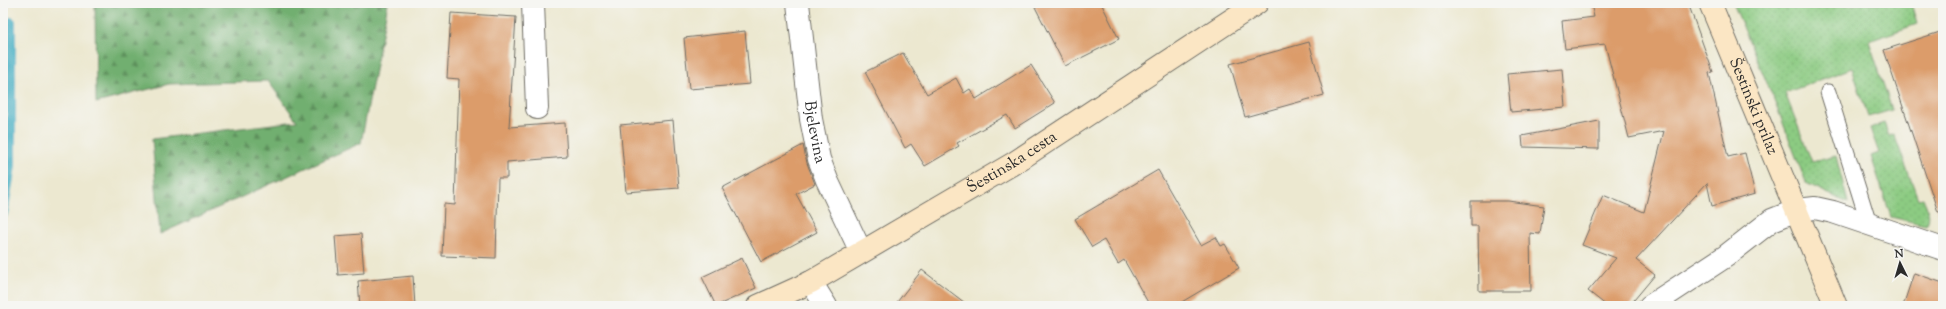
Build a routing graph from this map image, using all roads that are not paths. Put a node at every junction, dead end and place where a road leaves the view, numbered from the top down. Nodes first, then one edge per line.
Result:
1 (533, 3) edge
2 (798, 3) edge
3 (1257, 3) edge
4 (1710, 3) edge
5 (1828, 92) dead end
6 (538, 108) dead end
7 (1797, 210) junction
8 (1868, 224) junction
9 (1943, 249) edge
10 (861, 252) junction
11 (811, 282) junction
12 (758, 306) edge
13 (826, 306) edge
14 (1650, 306) edge
15 (1836, 306) edge

1 - 6 street
2 - 10 street, Bjelevina
3 - 10 main road, Šestinska cesta
4 - 7 main road, Šestinski prilaz
5 - 8 lane
7 - 8 street
7 - 14 street
7 - 15 main road, Šestinski prilaz
8 - 9 street
10 - 11 main road, Šestinska cesta
11 - 12 main road, Šestinska cesta
11 - 13 street

